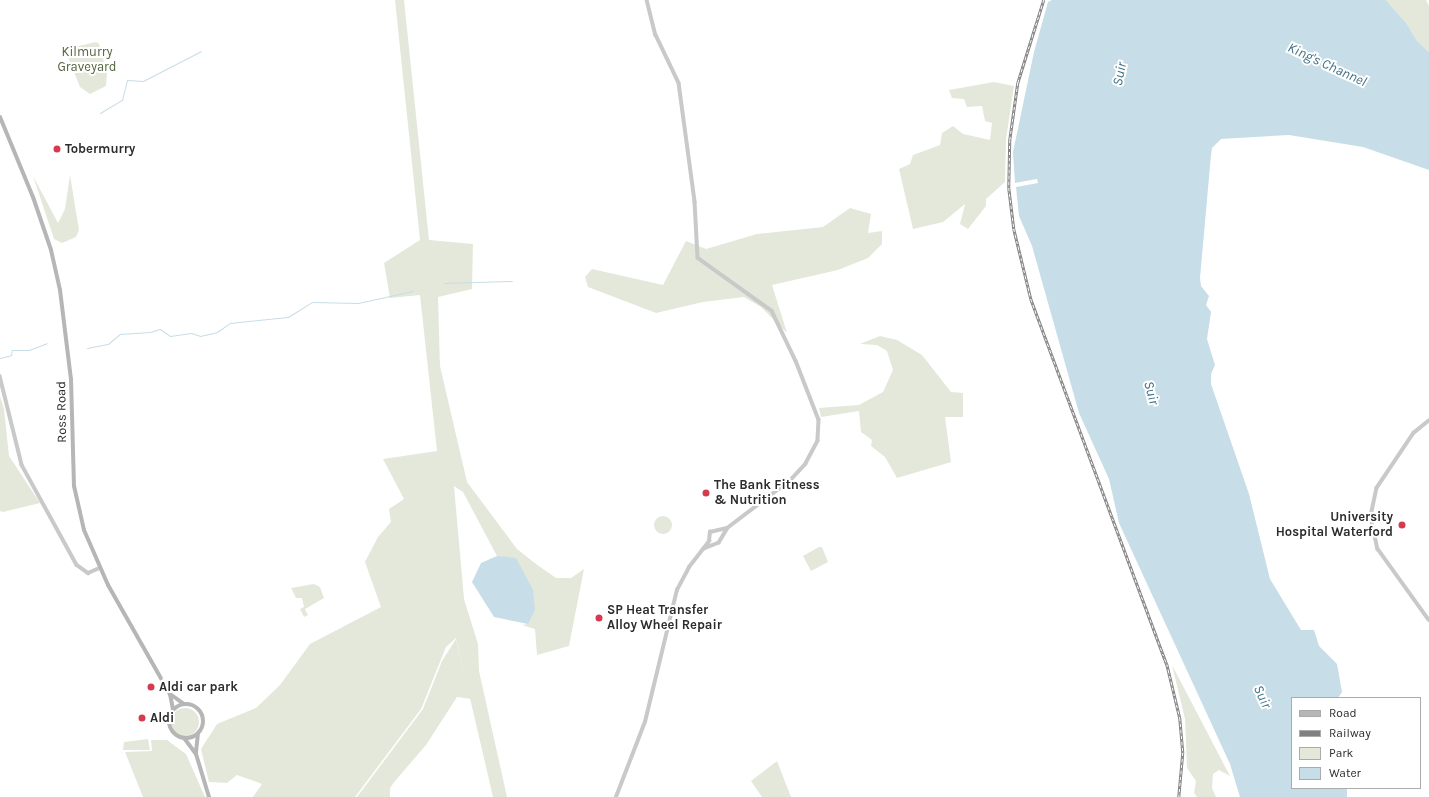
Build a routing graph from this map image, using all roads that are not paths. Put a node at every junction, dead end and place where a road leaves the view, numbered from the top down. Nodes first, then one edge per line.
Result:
1 (647, 0) edge
2 (0, 117) edge
3 (0, 376) edge
4 (1429, 421) edge
5 (728, 528) junction
6 (718, 531) junction
7 (722, 536) junction
8 (709, 541) junction
9 (713, 544) junction
10 (704, 549) junction
11 (100, 568) junction
12 (1429, 620) edge
13 (170, 694) junction
14 (184, 704) junction
15 (173, 710) junction
16 (198, 733) junction
17 (184, 738) junction
18 (196, 754) junction
19 (209, 797) edge
20 (616, 797) edge

1 - 5 street
2 - 11 main road, Ross Road
3 - 11 street
4 - 12 street
5 - 6 street
5 - 7 street
6 - 7 street
6 - 8 street
7 - 9 street
8 - 9 street
8 - 10 street
9 - 10 street
10 - 20 street
11 - 13 main road, Ross Road
13 - 14 main road
13 - 15 main road
14 - 15 main road
14 - 16 main road
15 - 17 main road
16 - 17 main road
16 - 18 main road
17 - 18 main road
18 - 19 main road

